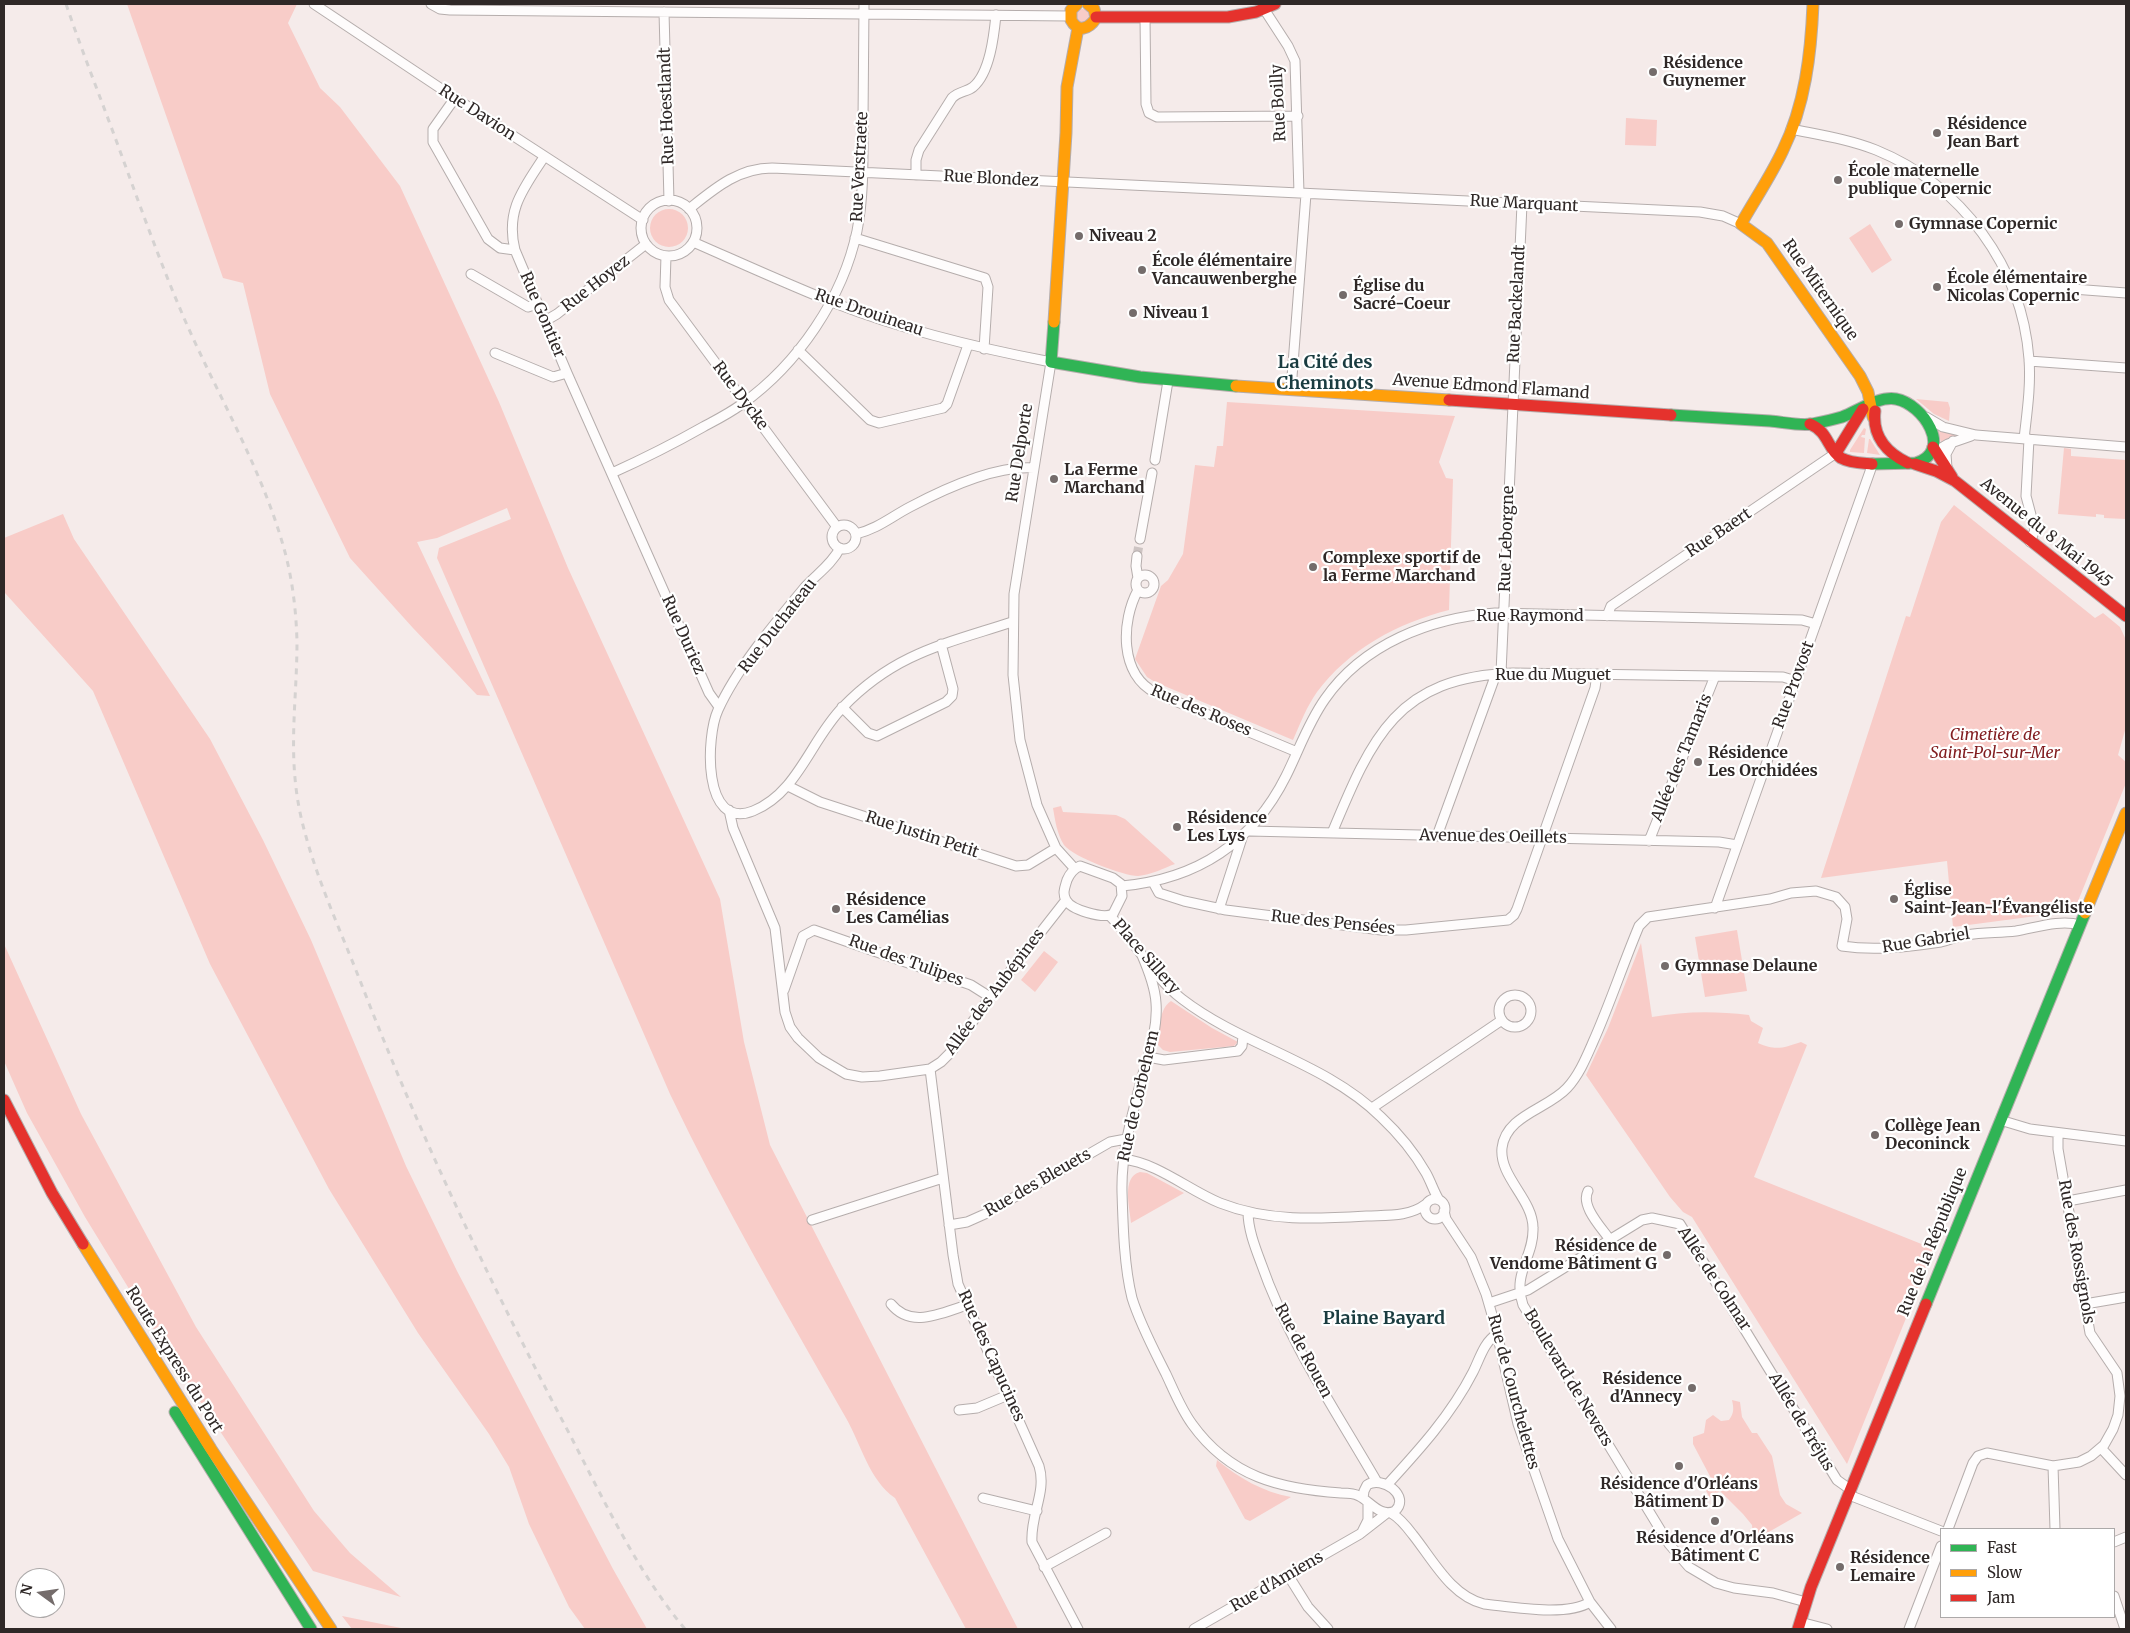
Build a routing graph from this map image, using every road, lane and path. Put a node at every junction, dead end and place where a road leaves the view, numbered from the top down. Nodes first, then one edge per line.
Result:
1 (314, 4) edge
2 (431, 4) edge
3 (864, 4) edge
4 (1077, 4) edge
5 (1088, 4) edge
6 (1276, 4) edge
7 (1813, 4) edge
8 (662, 9) edge
9 (1264, 9) junction
10 (864, 14) junction
11 (996, 15) junction
12 (1069, 16) junction
13 (1096, 16) junction
14 (1145, 16) junction
15 (1078, 28) junction
16 (455, 98) junction
17 (1298, 116) junction
18 (1791, 129) junction
19 (544, 157) junction
20 (863, 173) junction
21 (916, 175) junction
22 (1062, 182) junction
23 (1302, 194) junction
24 (669, 201) junction
25 (1522, 204) junction
26 (689, 209) junction
27 (643, 220) junction
28 (1741, 224) junction
29 (855, 238) junction
30 (693, 242) junction
31 (646, 244) junction
32 (515, 250) junction
33 (666, 256) junction
34 (471, 274) dead end
35 (2014, 290) junction
36 (2126, 293) edge
37 (830, 301) junction
38 (537, 304) junction
39 (545, 321) junction
40 (968, 345) junction
41 (984, 349) junction
42 (798, 350) junction
43 (495, 353) dead end
44 (2029, 361) junction
45 (1051, 362) junction
46 (2126, 368) edge
47 (567, 373) junction
48 (1168, 381) junction
49 (1864, 383) junction
50 (1291, 390) junction
51 (1892, 398) junction
52 (745, 402) junction
53 (1512, 404) junction
54 (1872, 409) junction
55 (1923, 415) junction
56 (1810, 424) junction
57 (1976, 435) junction
58 (2026, 439) junction
59 (1953, 441) junction
60 (2126, 447) edge
61 (1933, 451) junction
62 (1836, 453) junction
63 (1154, 460) dead end
64 (1873, 463) junction
65 (1914, 464) junction
66 (1034, 468) junction
67 (1947, 470) junction
68 (612, 473) junction
69 (1152, 474) dead end
70 (1955, 481) junction
71 (837, 527) junction
72 (856, 534) junction
73 (1140, 539) tunnel mouth
74 (2030, 542) junction
75 (840, 548) junction
76 (1138, 556) tunnel mouth
77 (1138, 578) junction
78 (1138, 590) junction
79 (1504, 613) junction
80 (2121, 613) edge
81 (1607, 616) junction
82 (1012, 622) junction
83 (2126, 623) edge
84 (1816, 624) junction
85 (941, 644) junction
86 (1499, 673) junction
87 (1597, 674) junction
88 (1716, 676) junction
89 (1796, 681) junction
90 (719, 707) junction
91 (842, 707) junction
92 (1297, 752) junction
93 (788, 786) junction
94 (729, 810) junction
95 (2126, 813) edge
96 (1249, 831) junction
97 (1332, 834) junction
98 (1437, 836) junction
99 (1242, 838) junction
100 (1542, 838) junction
101 (1650, 841) junction
102 (1737, 845) junction
103 (1056, 848) junction
104 (1075, 868) junction
105 (1152, 882) junction
106 (1122, 886) junction
107 (1066, 900) junction
108 (1715, 908) junction
109 (1218, 909) junction
110 (1110, 916) junction
111 (1644, 920) joint
112 (2080, 925) junction
113 (1141, 953) junction
114 (783, 993) junction
115 (990, 997) junction
116 (1502, 1020) dead end
117 (1243, 1036) junction
118 (1148, 1057) junction
119 (930, 1069) junction
120 (4, 1100) edge
121 (1372, 1108) junction
122 (2000, 1120) junction
123 (4, 1124) edge
124 (2058, 1133) junction
125 (1126, 1138) junction
126 (2126, 1141) edge
127 (1124, 1159) junction
128 (943, 1178) junction
129 (2126, 1190) edge
130 (1588, 1191) dead end
131 (1439, 1200) junction
132 (2068, 1201) junction
133 (1426, 1204) junction
134 (1248, 1212) junction
135 (1444, 1212) junction
136 (1394, 1215) junction
137 (1433, 1219) junction
138 (812, 1220) dead end
139 (949, 1226) junction
140 (1610, 1240) junction
141 (1520, 1294) junction
142 (2126, 1297) edge
143 (1489, 1303) junction
144 (891, 1304) dead end
145 (2085, 1304) junction
146 (967, 1305) junction
147 (1498, 1334) junction
148 (1757, 1348) joint
149 (1008, 1395) junction
150 (2123, 1396) edge
151 (959, 1410) dead end
152 (2101, 1448) junction
153 (2053, 1466) junction
154 (2126, 1475) edge
155 (1377, 1482) junction
156 (1387, 1485) junction
157 (1850, 1492) junction
158 (983, 1498) dead end
159 (1366, 1501) junction
160 (1037, 1511) junction
161 (1389, 1513) junction
162 (1948, 1528) edge
163 (2054, 1528) edge
164 (1940, 1530) edge
165 (1106, 1533) dead end
166 (1360, 1534) junction
167 (1940, 1549) edge
168 (1044, 1567) junction
169 (1288, 1575) junction
170 (288, 1593) junction
171 (2115, 1599) edge
172 (1590, 1602) junction
173 (1806, 1602) junction
174 (1799, 1626) edge
175 (306, 1629) edge
176 (311, 1629) edge
177 (331, 1629) edge
178 (1078, 1629) edge
179 (1194, 1629) edge
180 (1328, 1629) edge
181 (1611, 1629) edge
182 (1827, 1629) edge
183 (1910, 1629) edge
184 (2125, 1629) edge

1 - 16 street, Rue Davion
2 - 8 street
3 - 10 street, Rue Verstraete
4 - 12 street
5 - 13 street
6 - 9 street
7 - 18 street
8 - 10 street
8 - 24 street, Rue Hoestlandt
9 - 14 street
9 - 17 street, Rue Boilly
10 - 11 street
10 - 20 street, Rue Verstraete
11 - 12 street
11 - 21 street
12 - 15 street
13 - 14 street
13 - 15 street
14 - 17 street
15 - 22 street, Rue Delporte
16 - 19 street, Rue Davion
16 - 32 street
17 - 23 street, Rue Boilly
18 - 28 street
18 - 35 street
19 - 27 street, Rue Davion
19 - 32 street, Rue Gontier
20 - 21 street, Rue Blondez
20 - 26 street, Rue Blondez
20 - 29 street, Rue Verstraete
21 - 22 street, Rue Blondez
22 - 23 street, Rue Blondez
22 - 45 street, Rue Delporte
23 - 25 street, Rue Marquant
23 - 50 street, Rue Boilly
24 - 26 street
24 - 27 street
25 - 28 street, Rue Marquant
25 - 53 street, Rue Backelandt
26 - 30 street
27 - 31 street
28 - 49 street, Rue Miternique
29 - 37 street, Rue Verstraete
29 - 41 street
30 - 33 street
30 - 37 street, Rue Drouineau
31 - 33 street
31 - 39 street, Rue Hoyez
32 - 38 street, Rue Gontier
33 - 52 street, Rue Dycke
34 - 38 street
35 - 36 street
35 - 44 street
37 - 40 street, Rue Drouineau
37 - 42 street, Rue Verstraete
38 - 39 street, Rue Gontier
39 - 47 street, Rue Gontier
40 - 41 street, Rue Drouineau
40 - 42 street
41 - 45 street, Rue Drouineau
42 - 52 street, Rue Verstraete
43 - 47 street
44 - 46 street
44 - 58 street
45 - 48 street, Avenue Edmond Flamand
45 - 66 street, Rue Delporte
47 - 68 street, Rue Gontier
48 - 50 street, Avenue Edmond Flamand
48 - 63 street
49 - 51 street
49 - 54 street
50 - 53 street, Avenue Edmond Flamand
51 - 54 street
51 - 55 street
52 - 68 street, Rue Verstraete
52 - 71 street, Rue Dycke
53 - 56 street, Avenue Edmond Flamand
53 - 79 street, Rue Leborgne
54 - 56 street, Avenue Edmond Flamand
54 - 62 street
54 - 65 street
55 - 57 street
55 - 61 street
56 - 62 street
57 - 58 street
57 - 59 street
58 - 60 street
58 - 74 street
59 - 61 street
59 - 67 street
61 - 65 street
61 - 67 street
62 - 64 street
62 - 81 street, Rue Baert
64 - 65 street
64 - 84 street, Rue Provost
65 - 70 street
66 - 72 street
66 - 82 street, Rue Delporte
67 - 70 street
68 - 90 street, Rue Duriez
69 - 73 street
70 - 74 street, Avenue du 8 Mai 1945
71 - 72 street
71 - 75 street
72 - 75 street
74 - 80 street, Avenue du 8 Mai 1945
75 - 90 street, Rue Duchateau
76 - 77 street, Rue des Roses
77 - 78 street, Rue des Roses
77 - 78 street
78 - 92 street, Rue des Roses
79 - 81 street, Rue Raymond
79 - 86 street, Rue Leborgne
79 - 92 street, Rue Raymond
80 - 83 street, Avenue du 8 Mai 1945
81 - 84 street, Rue Raymond
82 - 85 street
82 - 103 street, Rue Delporte
84 - 89 street, Rue Provost
85 - 91 street
85 - 91 street
86 - 87 street, Rue du Muguet
86 - 97 street, Rue du Muguet
86 - 98 street, Rue Leborgne
87 - 88 street, Rue du Muguet
87 - 100 street, Rue des Pensées
88 - 89 street, Rue du Muguet
88 - 101 street, Allée des Tamaris
89 - 102 street, Rue Provost
90 - 94 street
91 - 93 street
92 - 96 street, Rue Raymond
93 - 94 street
93 - 103 street, Rue Justin Petit
94 - 114 street
95 - 112 street, Rue de la République
96 - 97 street, Avenue des Oeillets
96 - 99 street, Rue Raymond
97 - 98 street, Avenue des Oeillets
98 - 100 street, Avenue des Oeillets
99 - 105 street, Rue Raymond
99 - 109 street
100 - 101 street, Avenue des Oeillets
100 - 109 street, Rue des Pensées
101 - 102 street, Avenue des Oeillets
102 - 108 street, Rue Provost
103 - 104 street, Rue Delporte
104 - 106 street
104 - 107 street
105 - 106 street, Rue Raymond
105 - 109 street, Rue des Pensées
106 - 110 street
107 - 110 street
107 - 115 street, Allée des Aubépines
108 - 111 street, Rue Gabriel
108 - 112 street, Rue Gabriel
110 - 113 street, Place Sillery
111 - 141 street, Boulevard de Nevers
112 - 122 street, Rue de la République
113 - 117 street, Place Sillery
113 - 118 street, Rue de Corbehem
114 - 115 street, Rue des Tulipes
114 - 119 street, Allée des Aubépines
115 - 119 street, Allée des Aubépines
116 - 121 street
117 - 118 street
117 - 121 street
118 - 125 street, Rue de Corbehem
119 - 128 street, Rue des Capucines
120 - 177 street, Route Express du Port
121 - 131 street
122 - 124 street
122 - 157 street, Rue de la République
123 - 170 street, Route Express du Port
124 - 126 street
124 - 132 street, Rue des Rossignols
125 - 127 street, Rue de Corbehem
125 - 139 street, Rue des Bleuets
127 - 134 street
127 - 159 street, Rue de Corbehem
128 - 138 street
128 - 139 street, Rue des Capucines
129 - 132 street
130 - 140 street
131 - 133 street
131 - 135 street
132 - 145 street, Rue des Rossignols
133 - 136 street
133 - 137 street
134 - 136 street
134 - 155 street, Rue de Rouen
135 - 137 street
135 - 143 street, Rue de Courchelettes
136 - 137 street
139 - 146 street, Rue des Capucines
140 - 141 street, Allée de Colmar
140 - 148 street, Allée de Colmar
141 - 143 street, Allée de Colmar
141 - 173 street, Boulevard de Nevers
142 - 145 street
143 - 147 street, Rue de Courchelettes
144 - 146 street
145 - 150 street, Rue des Rossignols
146 - 149 street, Rue des Capucines
147 - 156 street
147 - 172 street, Rue de Courchelettes
148 - 157 street, Allée de Fréjus
149 - 151 street
149 - 160 street, Rue des Capucines
150 - 152 street, Rue des Rossignols
152 - 153 street, Rue des Rossignols
152 - 154 street
153 - 162 street, Rue des Rossignols
153 - 163 street
155 - 156 street
155 - 159 street
156 - 161 street
157 - 164 street
157 - 173 street, Rue de la République
158 - 160 street
159 - 161 street
159 - 166 street
160 - 168 street, Rue des Capucines
161 - 166 street, Rue d'Amiens
161 - 172 street
165 - 168 street
166 - 169 street, Rue d'Amiens
167 - 183 street
168 - 178 street, Rue des Capucines
169 - 179 street, Rue d'Amiens
169 - 180 street
170 - 175 street
170 - 176 street, Route Express du Port
171 - 184 street
172 - 181 street, Rue de Courchelettes
173 - 174 street, Rue de la République
174 - 182 street

